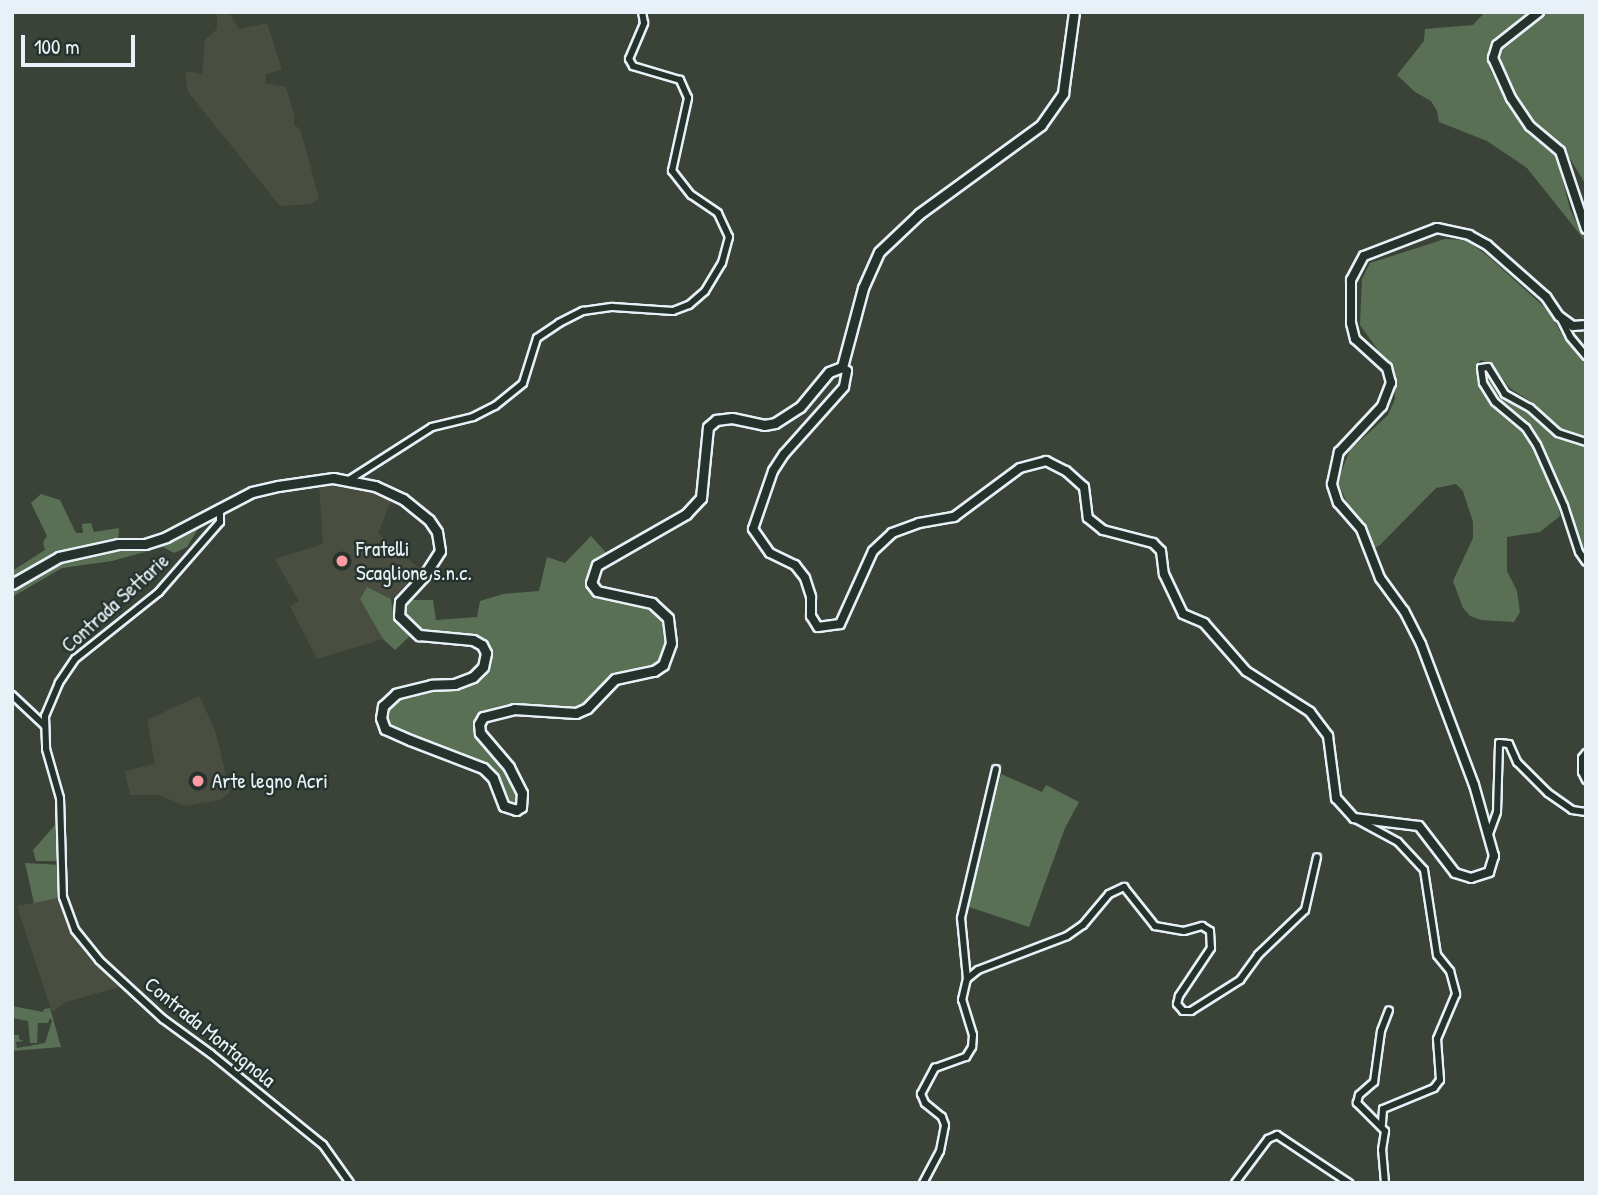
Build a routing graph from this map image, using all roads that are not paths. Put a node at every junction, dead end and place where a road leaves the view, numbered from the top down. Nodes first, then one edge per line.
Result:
1 (642, 12) edge
2 (1074, 12) edge
3 (1539, 12) edge
4 (1586, 229) edge
5 (1559, 316) junction
6 (1586, 325) edge
7 (1586, 356) edge
8 (842, 367) junction
9 (1586, 442) edge
10 (349, 480) junction
11 (220, 508) junction
12 (1586, 562) edge
13 (12, 584) edge
14 (12, 695) edge
15 (45, 726) junction
16 (1586, 753) edge
17 (996, 769) dead end
18 (1586, 780) edge
19 (1586, 813) edge
20 (1354, 818) junction
21 (1489, 834) junction
22 (1317, 857) dead end
23 (63, 897) joint
24 (967, 979) junction
25 (1389, 1010) dead end
26 (1382, 1125) junction
27 (350, 1183) edge
28 (923, 1183) edge
29 (1235, 1183) edge
30 (1349, 1183) edge
31 (1385, 1183) edge

1 - 10 street
2 - 8 main road
3 - 4 street
5 - 6 street
5 - 7 street
5 - 21 street
8 - 10 main road
8 - 20 street
9 - 12 street
10 - 11 main road
11 - 13 main road
11 - 15 street, Contrada Settarie
14 - 15 street
15 - 23 street, Contrada Settarie
16 - 18 street
17 - 24 street
19 - 21 street
20 - 21 street
20 - 26 street
22 - 24 street
23 - 27 street, Contrada Montagnola
24 - 28 street
25 - 26 street
26 - 31 street
29 - 30 street

